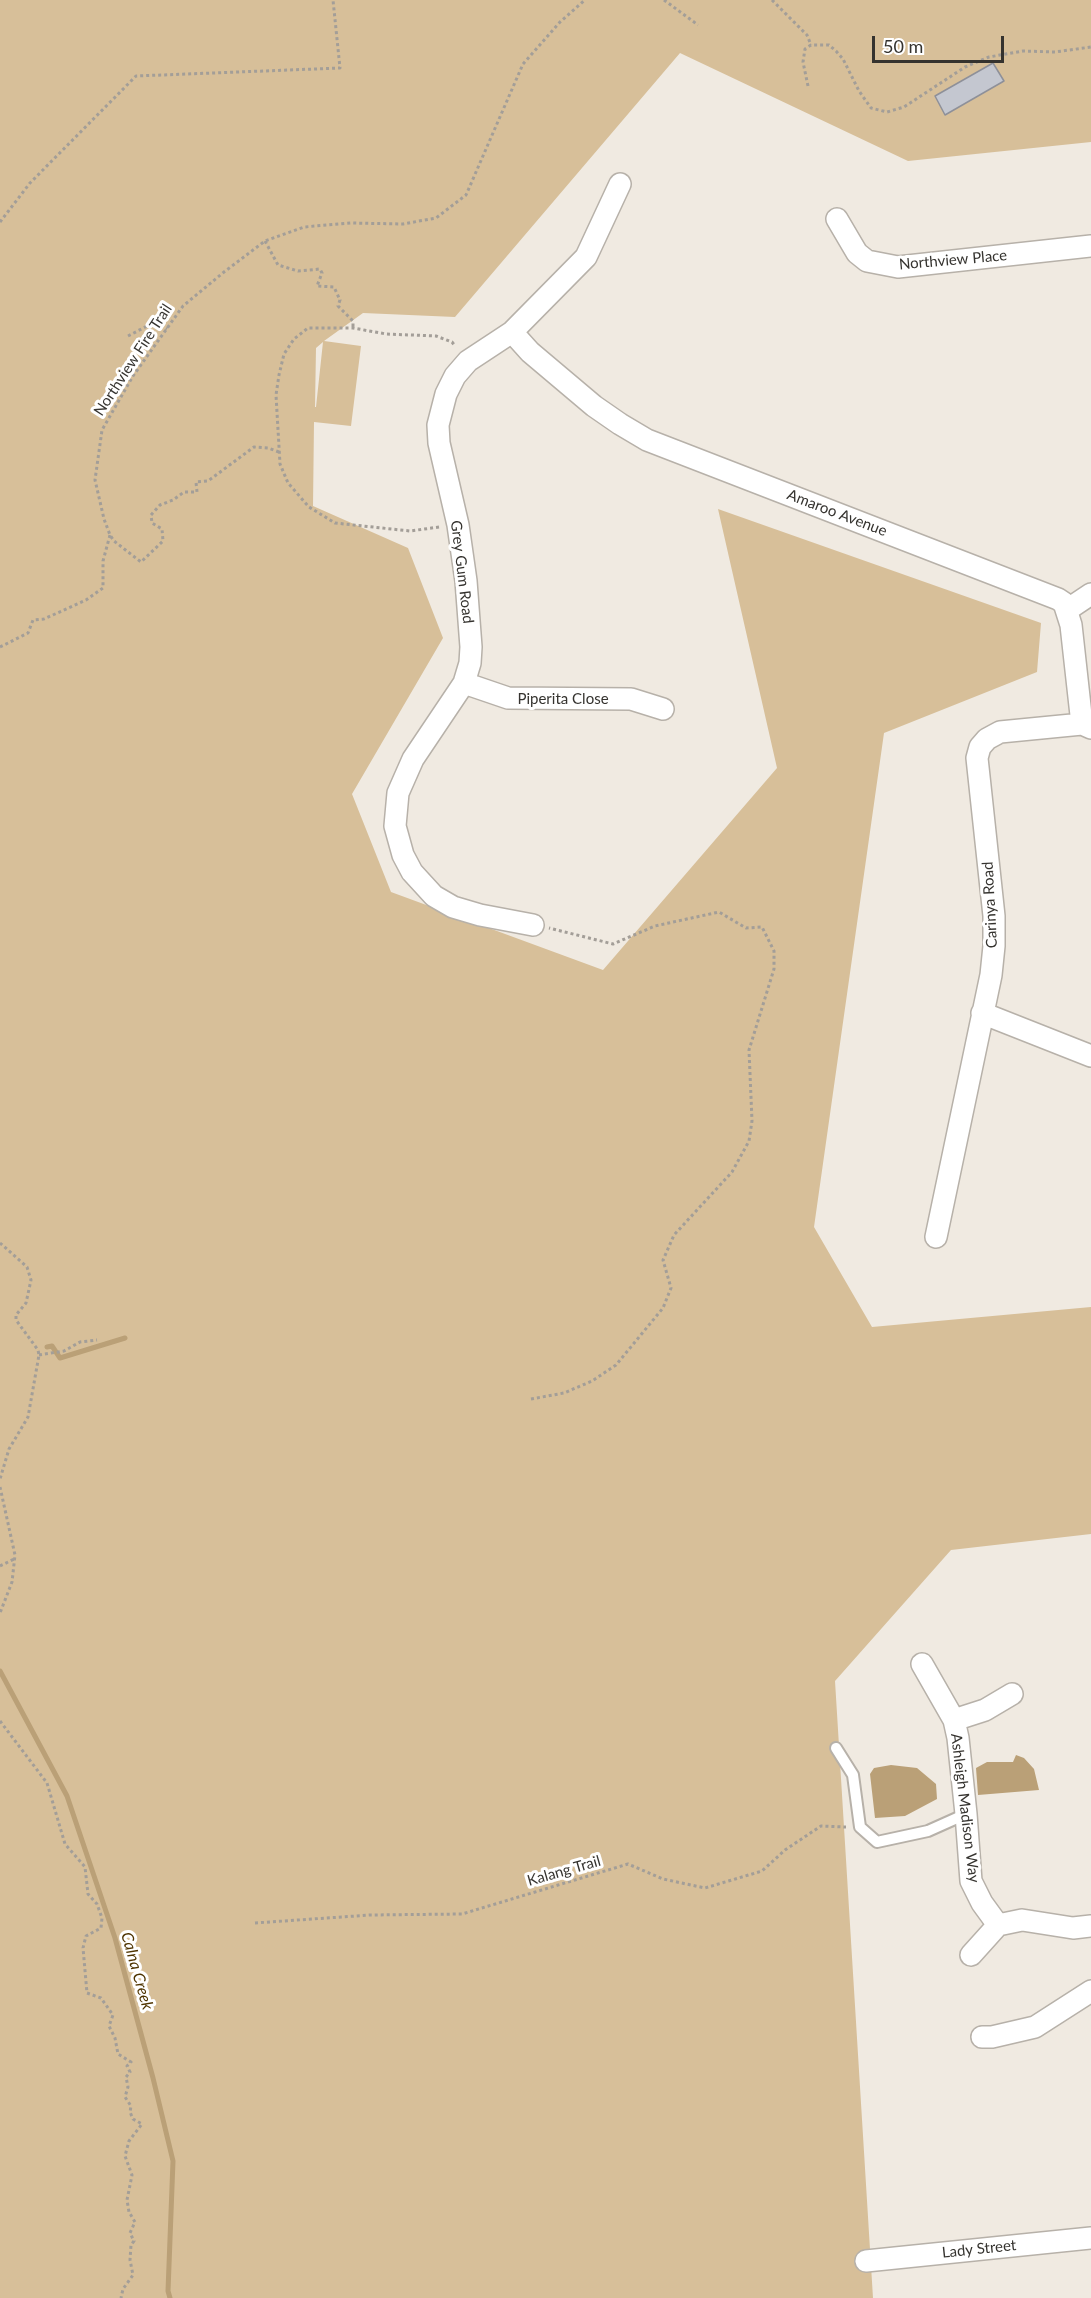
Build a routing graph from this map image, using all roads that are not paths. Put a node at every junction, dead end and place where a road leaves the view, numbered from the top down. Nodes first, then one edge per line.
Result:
1 (620, 184) dead end
2 (837, 219) dead end
3 (1091, 246) edge
4 (512, 332) junction
5 (1091, 594) edge
6 (1067, 610) junction
7 (464, 683) junction
8 (663, 709) dead end
9 (1086, 726) edge
10 (533, 925) road end
11 (982, 1013) junction
12 (1091, 1056) edge
13 (936, 1238) dead end
14 (922, 1664) dead end
15 (1012, 1694) dead end
16 (954, 1720) junction
17 (836, 1748) dead end
18 (966, 1814) junction
19 (998, 1925) junction
20 (1091, 1926) edge
21 (971, 1955) dead end
22 (1091, 1991) edge
23 (982, 2037) dead end
24 (1091, 2238) edge
25 (866, 2260) dead end

1 - 4 street, Grey Gum Road
2 - 3 street, Northview Place
4 - 6 street, Amaroo Avenue
4 - 7 street, Grey Gum Road
5 - 6 street
6 - 9 street
7 - 8 street, Piperita Close
7 - 10 street, Grey Gum Road
9 - 11 street, Carinya Road
11 - 12 street
11 - 13 street, Carinya Road
14 - 16 street, Ashleigh Madison Way
15 - 16 street, Ashleigh Madison Way
16 - 18 street, Ashleigh Madison Way
17 - 18 lane
18 - 19 street, Ashleigh Madison Way
19 - 20 street
19 - 21 street
22 - 23 street
24 - 25 street, Lady Street

